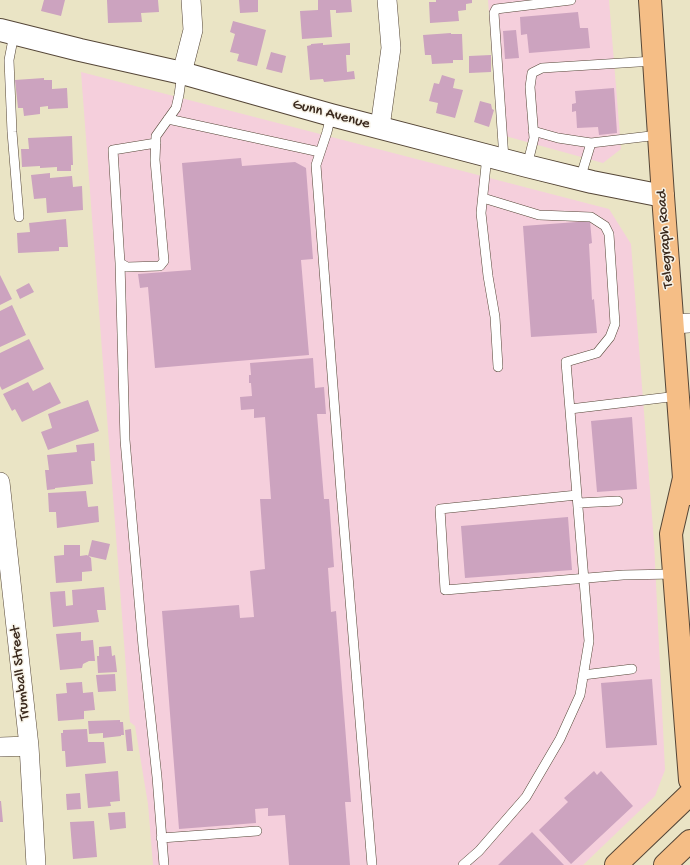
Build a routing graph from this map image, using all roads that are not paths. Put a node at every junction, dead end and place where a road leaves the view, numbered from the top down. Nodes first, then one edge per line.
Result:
1 (191, 0) edge
2 (387, 0) edge
3 (572, 0) edge
4 (650, 0) edge
5 (7, 32) edge
6 (654, 62) junction
7 (182, 74) junction
8 (331, 116) junction
9 (168, 119) junction
10 (380, 128) junction
11 (533, 132) junction
12 (659, 135) junction
13 (156, 143) junction
14 (591, 143) junction
15 (320, 152) junction
16 (495, 158) junction
17 (527, 166) junction
18 (580, 179) junction
19 (663, 196) junction
20 (483, 198) junction
21 (19, 217) dead end
22 (120, 263) junction
23 (681, 324) edge
24 (498, 367) dead end
25 (678, 396) junction
26 (570, 409) junction
27 (685, 420) edge
28 (0, 482) edge
29 (687, 486) edge
30 (578, 499) junction
31 (618, 501) dead end
32 (674, 574) junction
33 (584, 579) junction
34 (632, 669) dead end
35 (583, 675) junction
36 (29, 746) junction
37 (0, 747) edge
38 (690, 780) edge
39 (690, 794) edge
40 (257, 830) dead end
41 (161, 838) junction
42 (690, 841) edge
43 (36, 865) edge
44 (164, 865) edge
45 (372, 865) edge
46 (463, 865) edge
47 (616, 865) edge
48 (665, 865) edge

1 - 7 street
2 - 10 street
3 - 16 lane
4 - 6 main road, Telegraph Road
5 - 7 street, Gunn Avenue
5 - 21 lane
6 - 11 lane
6 - 12 main road, Telegraph Road
7 - 8 street, Gunn Avenue
7 - 9 lane
8 - 10 street, Gunn Avenue
8 - 15 lane
9 - 13 lane
9 - 15 lane
10 - 16 street, Gunn Avenue
11 - 14 lane
11 - 17 lane
12 - 14 lane
12 - 19 main road, Telegraph Road
13 - 22 lane
13 - 22 lane
14 - 18 lane
15 - 45 lane
16 - 17 street, Gunn Avenue
16 - 20 lane
17 - 18 street, Gunn Avenue
18 - 19 street, Gunn Avenue
19 - 23 main road, Telegraph Road
20 - 24 lane
20 - 26 lane
22 - 41 lane
23 - 25 main road, Telegraph Road
25 - 26 lane
25 - 27 main road, Telegraph Road
26 - 30 lane
27 - 29 main road, Telegraph Road
28 - 36 street, Trumball Street
29 - 32 main road, Telegraph Road
30 - 31 lane
30 - 33 lane
30 - 33 lane
32 - 33 lane
32 - 38 main road, Telegraph Road
33 - 35 lane
34 - 35 lane
35 - 46 lane
36 - 37 street
36 - 43 street, Trumball Street
39 - 47 main road
40 - 41 lane
41 - 44 lane
42 - 48 main road

